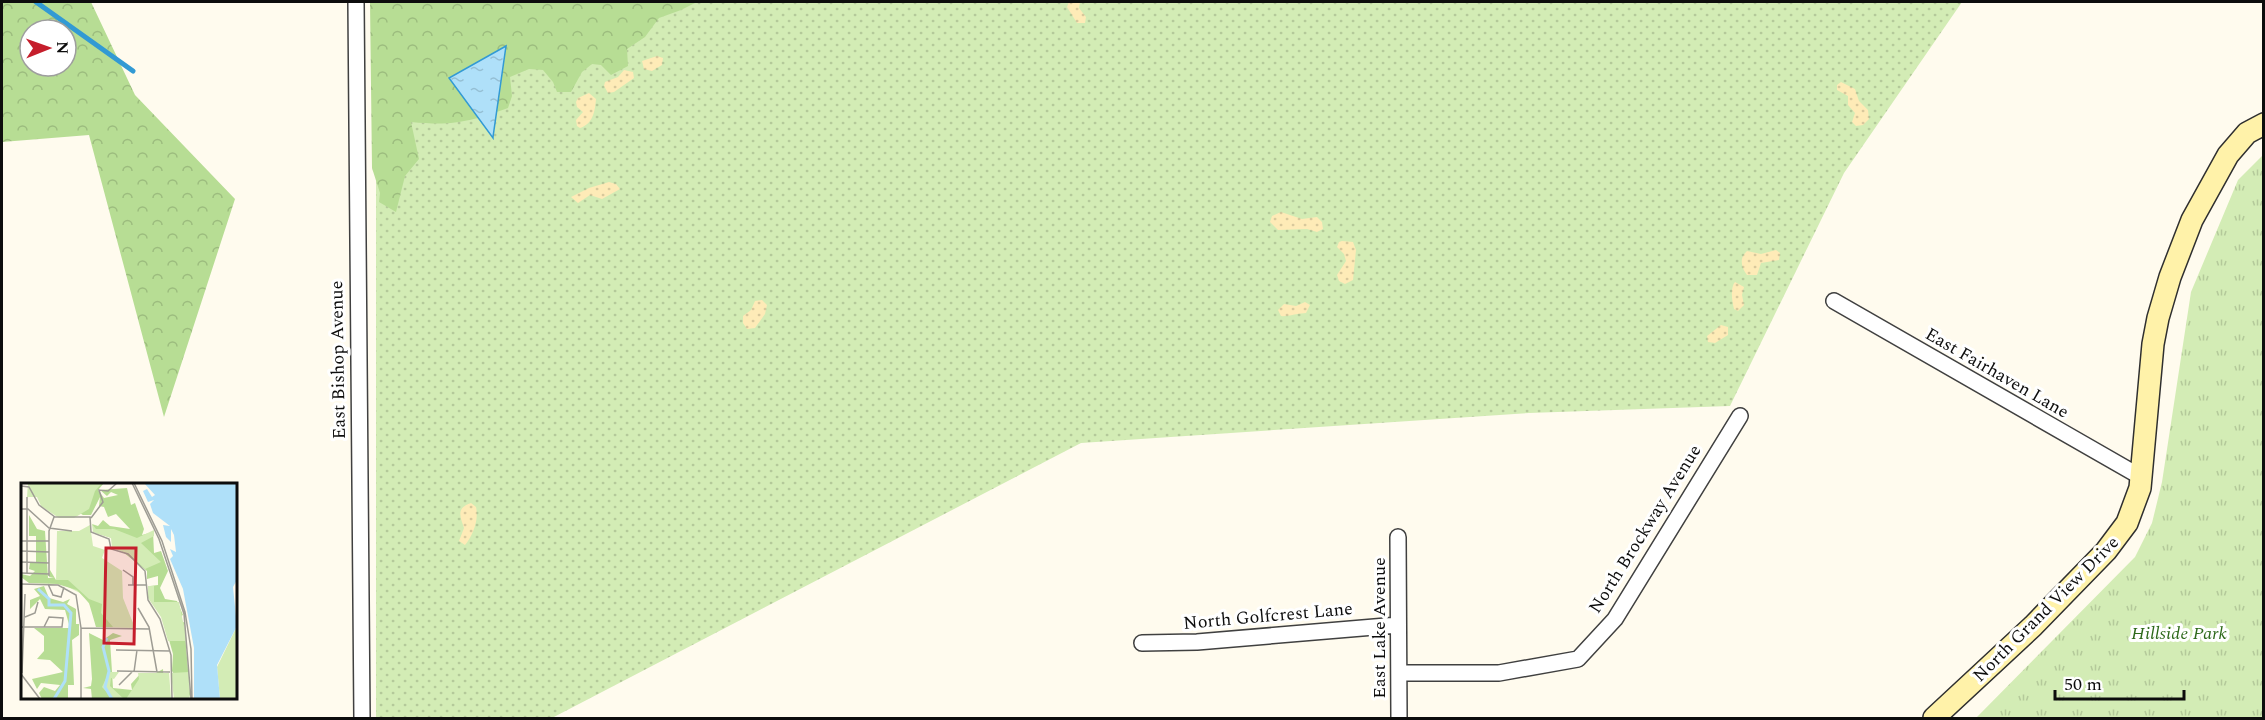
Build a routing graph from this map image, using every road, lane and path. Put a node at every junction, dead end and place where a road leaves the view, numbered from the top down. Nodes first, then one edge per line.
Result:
1 (356, 2) edge
2 (2264, 124) edge
3 (1833, 301) dead end
4 (1740, 416) dead end
5 (2141, 477) junction
6 (1398, 537) dead end
7 (1398, 625) junction
8 (1142, 643) dead end
9 (1399, 673) junction
10 (362, 718) edge
11 (1399, 718) edge
12 (1934, 718) edge

1 - 10 street, East Bishop Avenue
2 - 5 street, North Grand View Drive
3 - 5 street, East Fairhaven Lane
4 - 9 street, North Brockway Avenue
5 - 12 street, North Grand View Drive
6 - 7 street, East Lake Avenue
7 - 8 street, North Golfcrest Lane
7 - 9 street, East Lake Avenue
9 - 11 street, East Lake Avenue

